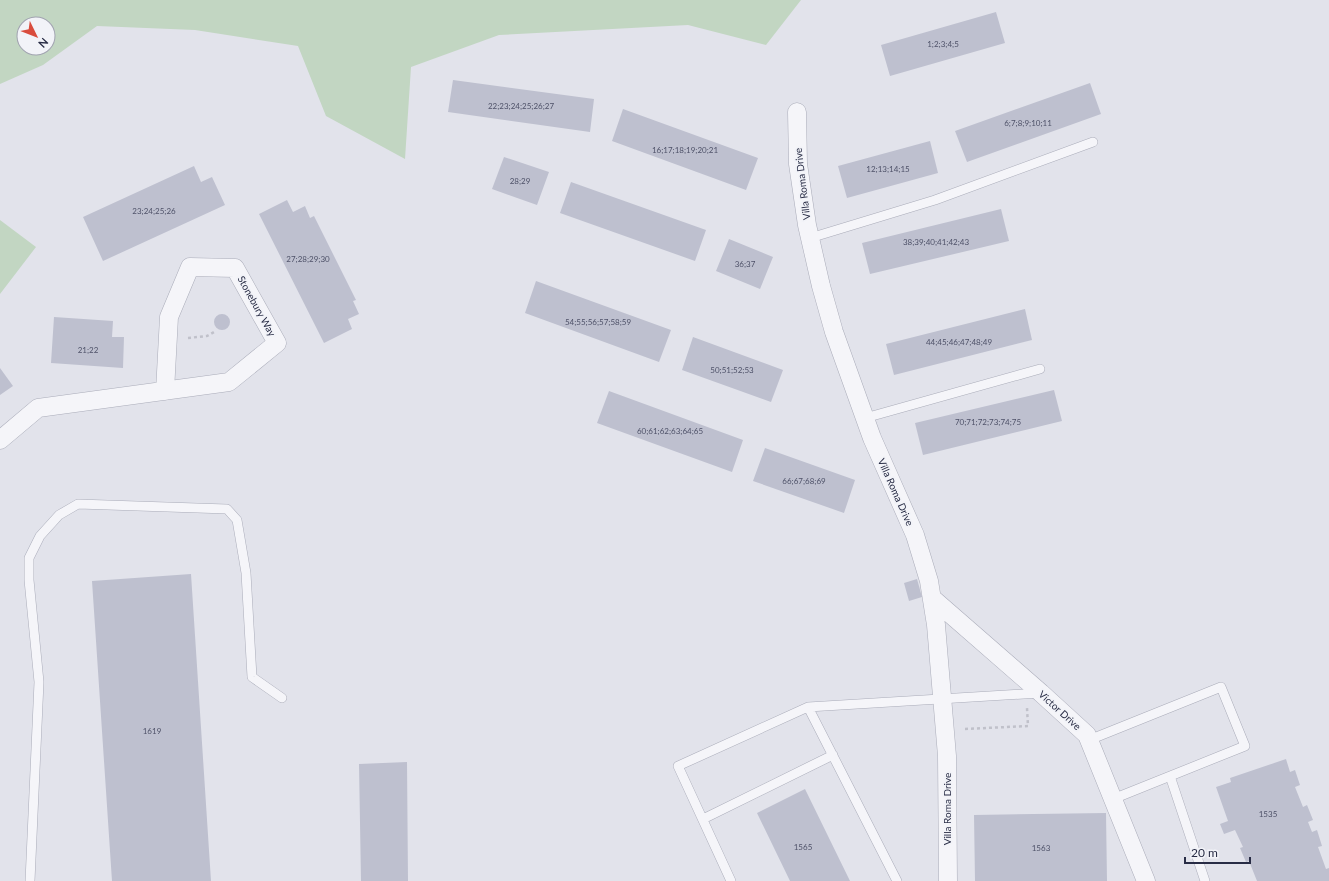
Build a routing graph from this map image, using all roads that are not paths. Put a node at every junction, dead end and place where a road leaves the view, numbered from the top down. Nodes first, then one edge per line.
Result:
1 (796, 112) dead end
2 (1093, 142) dead end
3 (810, 238) junction
4 (1040, 369) dead end
5 (165, 390) junction
6 (865, 418) junction
7 (0, 440) edge
8 (932, 598) junction
9 (1041, 693) junction
10 (282, 698) dead end
11 (943, 699) junction
12 (808, 708) junction
13 (1089, 740) junction
14 (832, 755) junction
15 (1170, 776) junction
16 (1113, 799) junction
17 (703, 819) junction
18 (30, 881) edge
19 (732, 881) edge
20 (897, 881) edge
21 (948, 881) edge
22 (1146, 881) edge
23 (1205, 881) edge

1 - 3 street, Villa Roma Drive
2 - 3 lane
3 - 6 street, Villa Roma Drive
4 - 6 lane
5 - 5 street, Stonebury Way
5 - 7 street, Stonebury Way
6 - 8 street, Villa Roma Drive
8 - 9 street, Victor Drive
8 - 11 street, Villa Roma Drive
9 - 11 lane
9 - 13 street, Victor Drive
10 - 18 lane
11 - 12 lane
11 - 21 street, Villa Roma Drive
12 - 14 lane
12 - 17 lane
13 - 15 lane
13 - 16 street, Victor Drive
14 - 17 lane
14 - 20 lane
15 - 16 lane
15 - 23 lane
16 - 22 street, Victor Drive
17 - 19 lane

